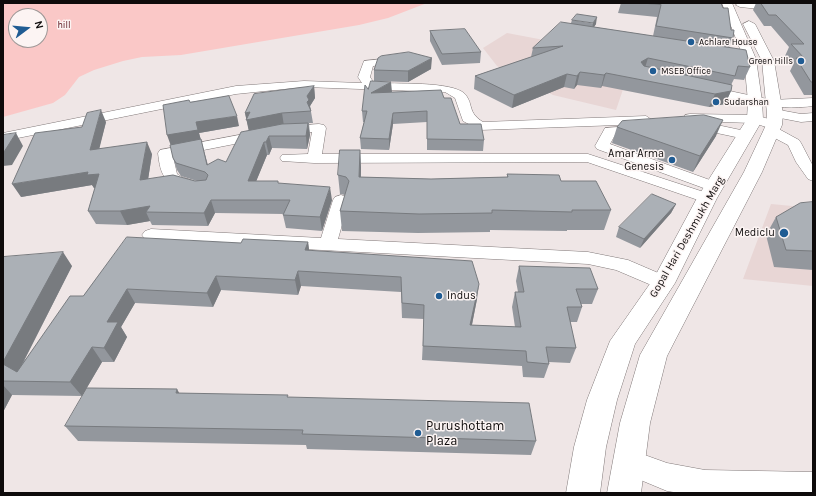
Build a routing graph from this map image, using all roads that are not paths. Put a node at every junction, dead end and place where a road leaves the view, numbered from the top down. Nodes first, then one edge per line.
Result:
1 (730, 4) edge
2 (787, 8) edge
3 (413, 58) edge
4 (370, 86) junction
5 (696, 87) edge
6 (813, 102) edge
7 (766, 115) junction
8 (813, 117) edge
9 (745, 135) junction
10 (3, 137) edge
11 (287, 158) dead end
12 (314, 159) junction
13 (813, 176) edge
14 (202, 189) edge
15 (711, 193) junction
16 (342, 200) edge
17 (151, 235) dead end
18 (328, 244) junction
19 (663, 283) junction
20 (626, 477) edge
21 (813, 486) edge
22 (583, 493) edge

1 - 2 street
1 - 7 main road
1 - 7 main road
3 - 4 street
4 - 10 street
4 - 15 street
5 - 7 street
6 - 7 street
7 - 8 street
7 - 9 main road, Gopal Hari Deshmukh Marg
7 - 9 street
7 - 13 street
7 - 20 main road
9 - 15 main road, Gopal Hari Deshmukh Marg
11 - 12 street
12 - 14 street
12 - 15 street
15 - 19 main road, Gopal Hari Deshmukh Marg
16 - 18 street
17 - 18 street
18 - 19 street
19 - 22 main road, Gopal Hari Deshmukh Marg
20 - 21 street

